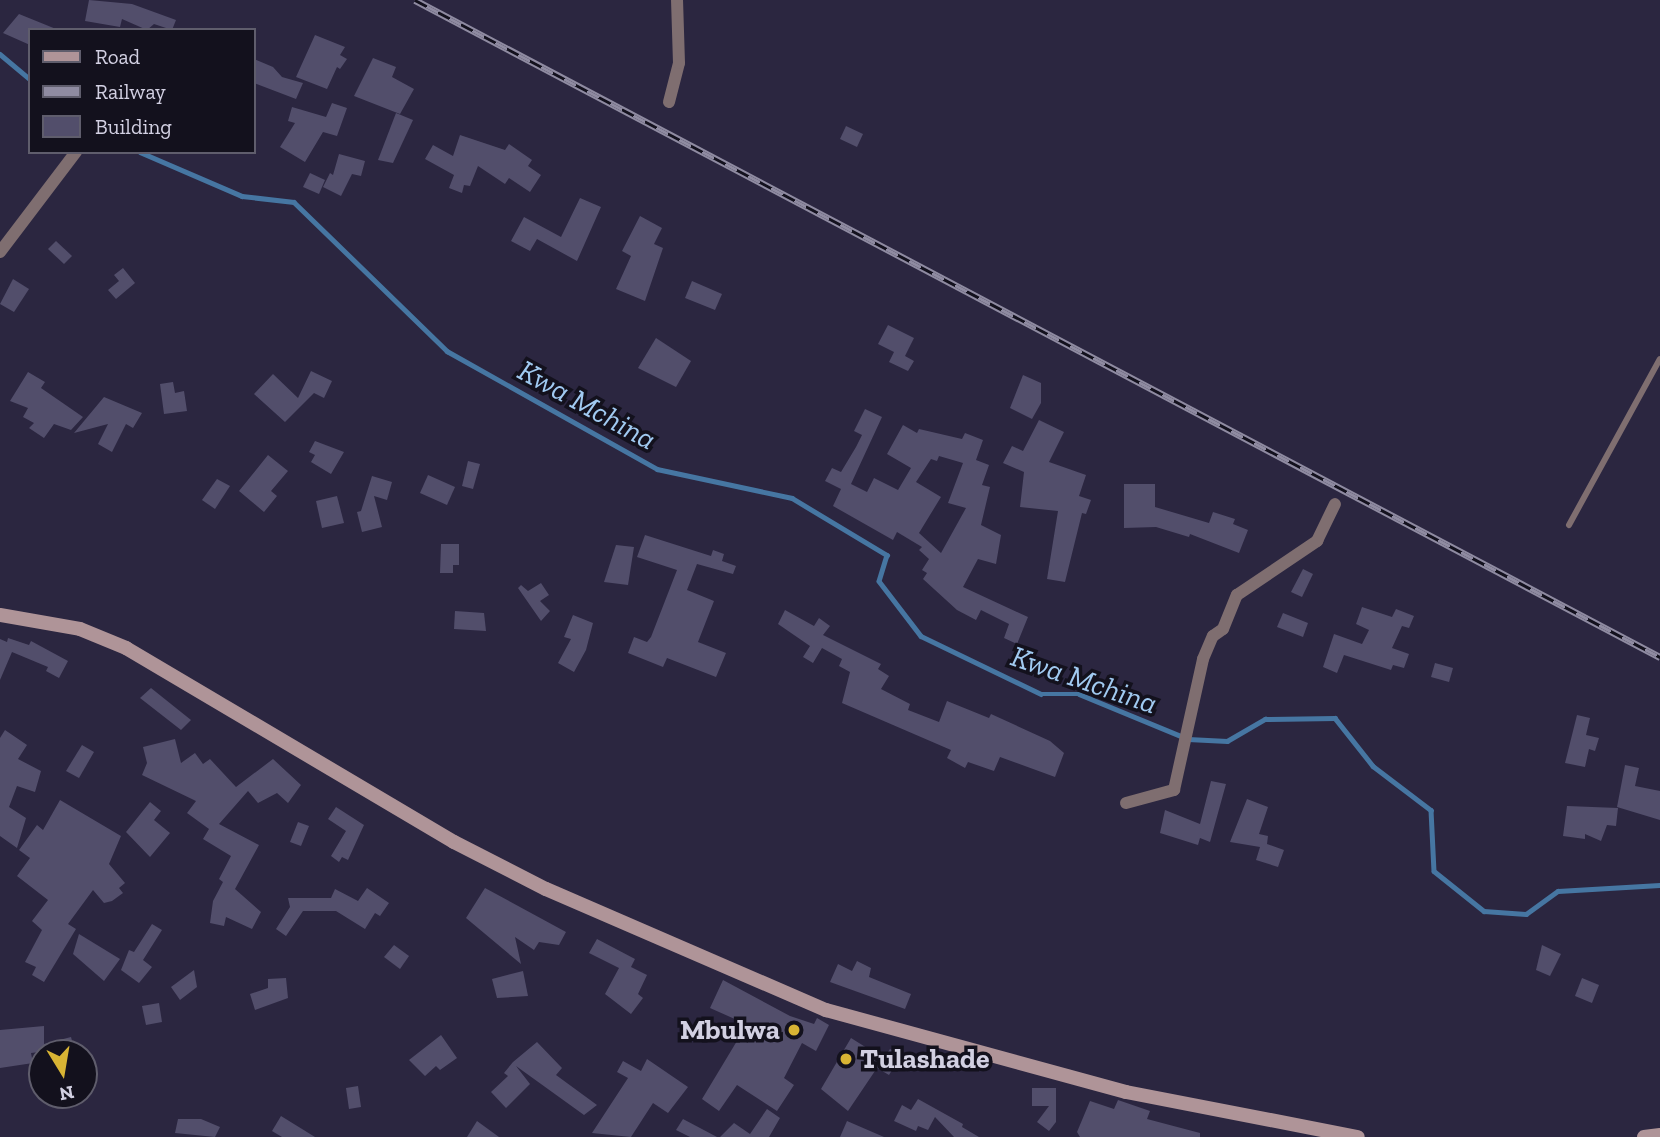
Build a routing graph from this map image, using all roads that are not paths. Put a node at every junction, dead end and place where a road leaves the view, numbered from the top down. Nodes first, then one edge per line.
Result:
1 (677, 0) edge
2 (669, 102) dead end
3 (74, 154) edge
4 (0, 252) edge
5 (1660, 359) edge
6 (1335, 504) dead end
7 (1569, 524) dead end
8 (0, 615) edge
9 (1126, 803) dead end
10 (1660, 1135) edge
11 (1359, 1137) edge
12 (1644, 1137) edge

1 - 2 street
3 - 4 street
5 - 7 lane
6 - 9 street
8 - 11 street
10 - 12 street

